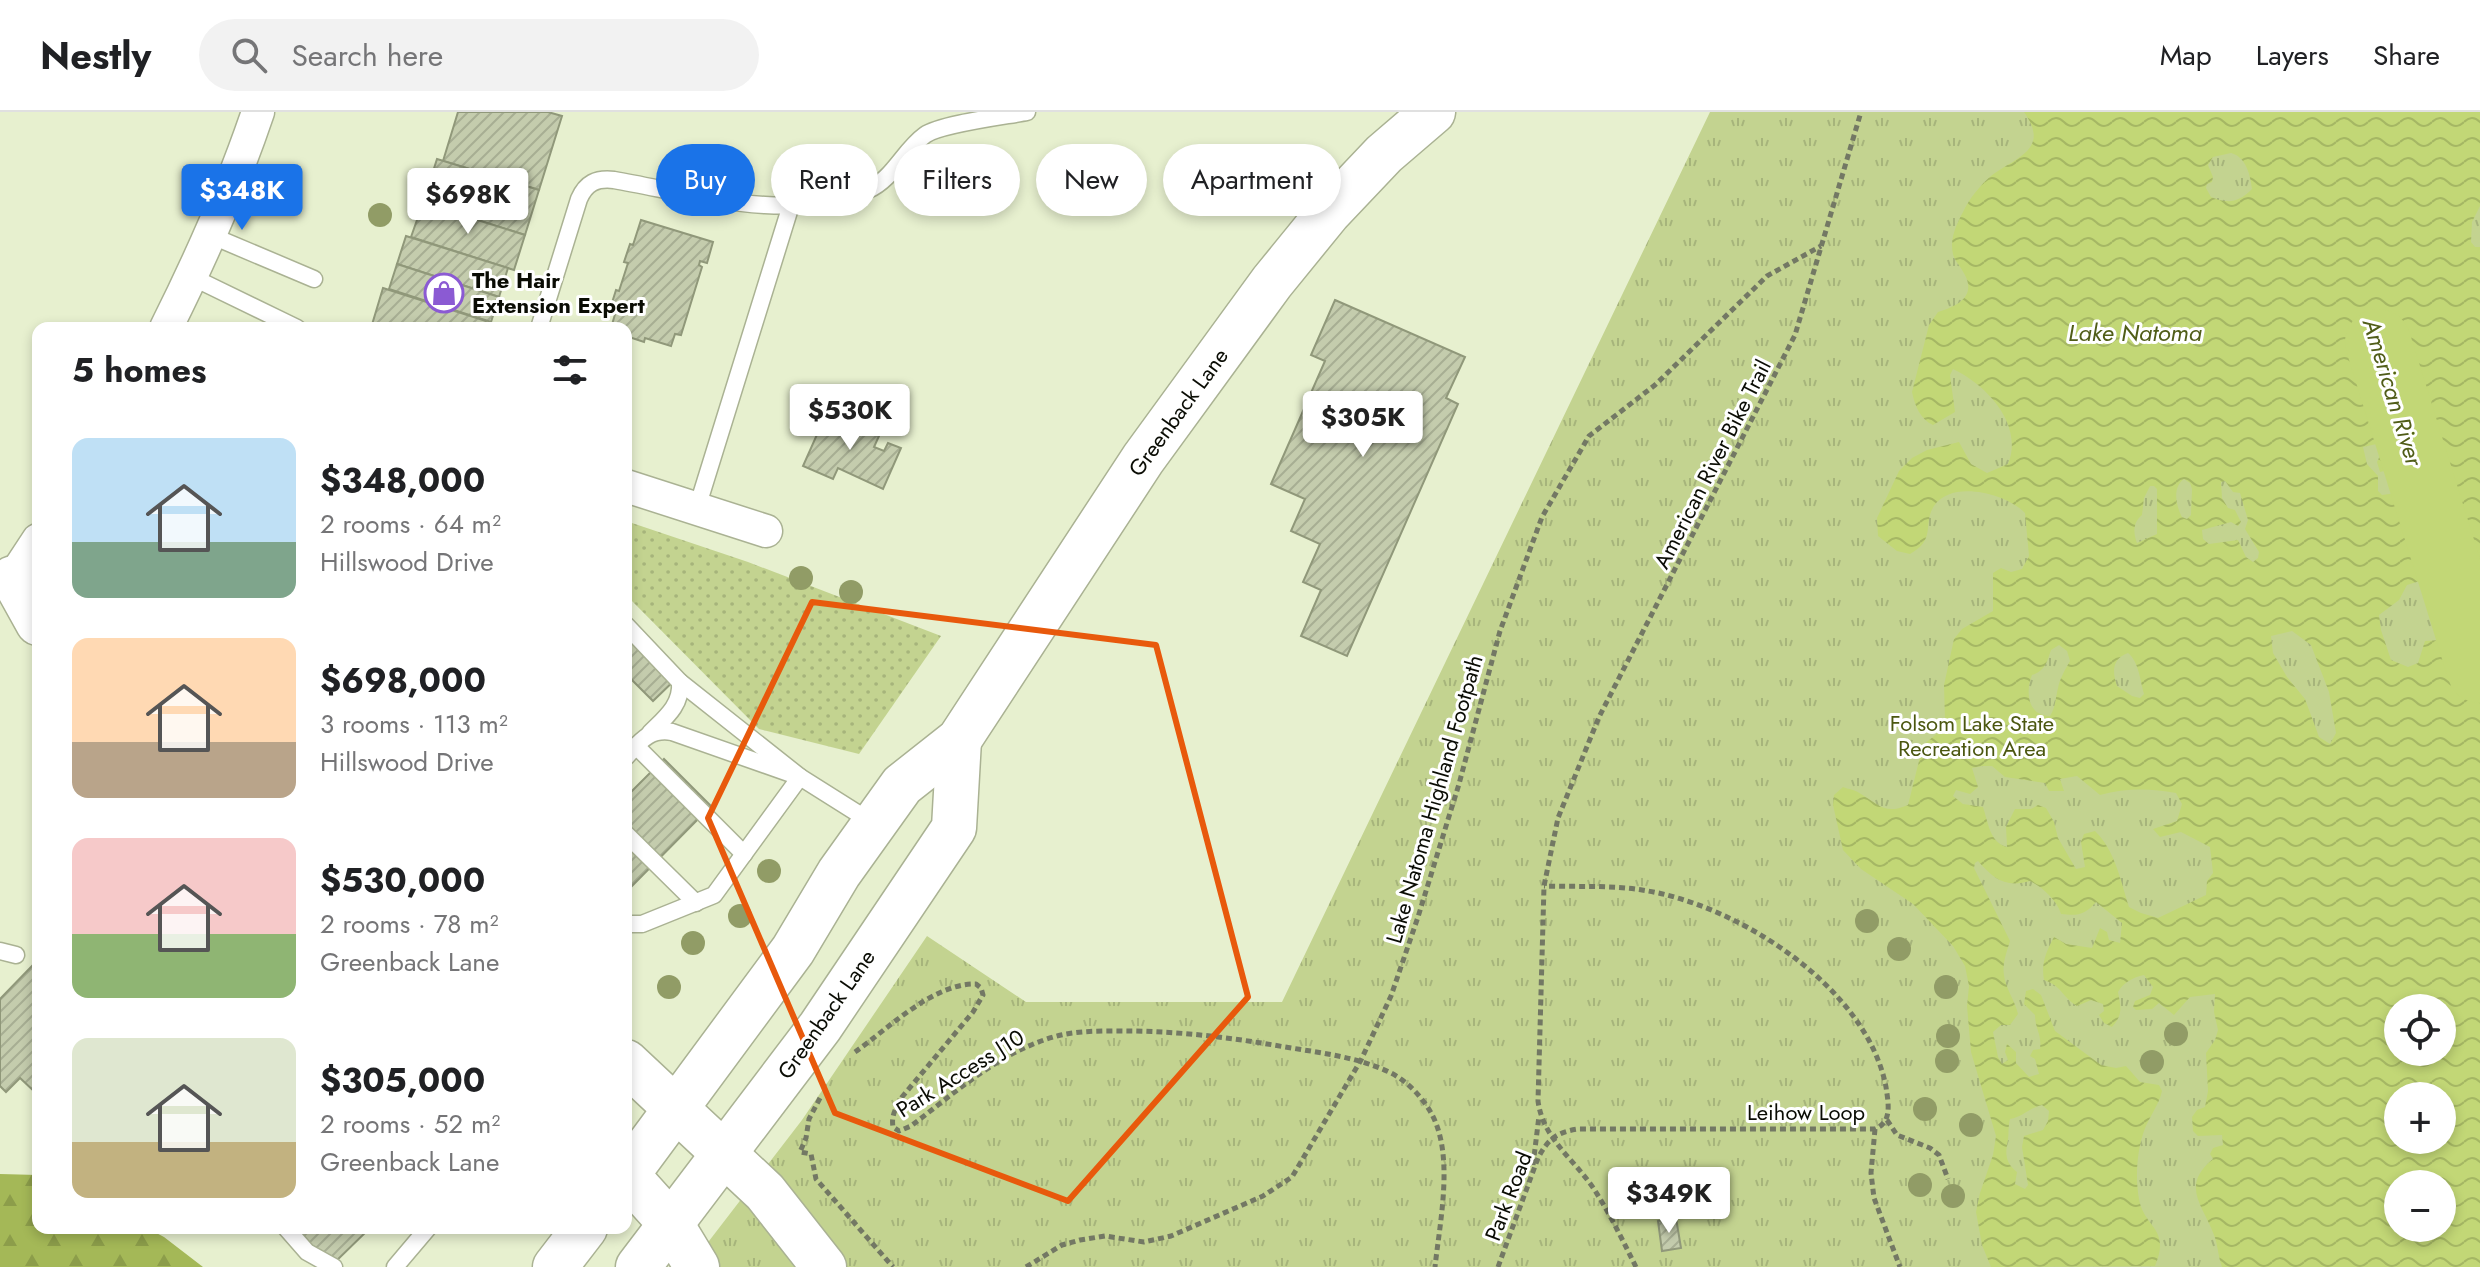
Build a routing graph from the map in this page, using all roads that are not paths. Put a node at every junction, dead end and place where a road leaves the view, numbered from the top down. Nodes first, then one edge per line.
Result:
1 (258, 112) edge
2 (1027, 112) edge
3 (1433, 112) edge
4 (878, 184) edge
5 (771, 204) edge
6 (788, 216) edge
7 (210, 235) junction
8 (192, 277) junction
9 (314, 279) dead end
10 (169, 322) edge
11 (285, 322) edge
12 (541, 322) edge
13 (632, 488) edge
14 (697, 508) junction
15 (766, 531) dead end
16 (32, 550) edge
17 (13, 582) edge
18 (32, 613) edge
19 (632, 631) edge
20 (680, 682) junction
21 (650, 733) junction
22 (959, 740) junction
23 (632, 751) edge
24 (632, 753) edge
25 (800, 777) junction
26 (874, 824) junction
27 (632, 840) edge
28 (744, 854) junction
29 (696, 903) junction
30 (632, 923) edge
31 (632, 1068) edge
32 (675, 1110) junction
33 (725, 1153) junction
34 (632, 1167) edge
35 (632, 1182) edge
36 (671, 1224) junction
37 (291, 1234) edge
38 (423, 1234) edge
39 (580, 1234) edge
40 (694, 1264) edge
41 (334, 1267) edge
42 (395, 1267) edge
43 (555, 1267) edge
44 (638, 1267) edge
45 (824, 1267) edge

1 - 7 street
2 - 4 lane
3 - 22 main road, Greenback Lane
5 - 12 lane
6 - 14 lane
7 - 8 street
7 - 9 lane
8 - 10 street
8 - 11 lane
13 - 14 street
14 - 15 street
16 - 17 street
17 - 18 main road
19 - 20 lane
20 - 21 lane
20 - 25 lane
21 - 23 lane
21 - 25 lane
22 - 26 main road, Greenback Lane
22 - 33 main road, Greenback Lane
24 - 28 lane
25 - 26 lane
25 - 28 lane
26 - 32 main road, Greenback Lane
27 - 29 lane
28 - 29 lane
29 - 30 lane
31 - 32 main road
32 - 33 main road
32 - 34 main road, Greenback Lane
33 - 36 main road, Greenback Lane
33 - 45 main road
35 - 36 main road
36 - 40 main road
36 - 44 main road, Greenback Lane
37 - 41 lane
38 - 42 lane
39 - 43 main road

